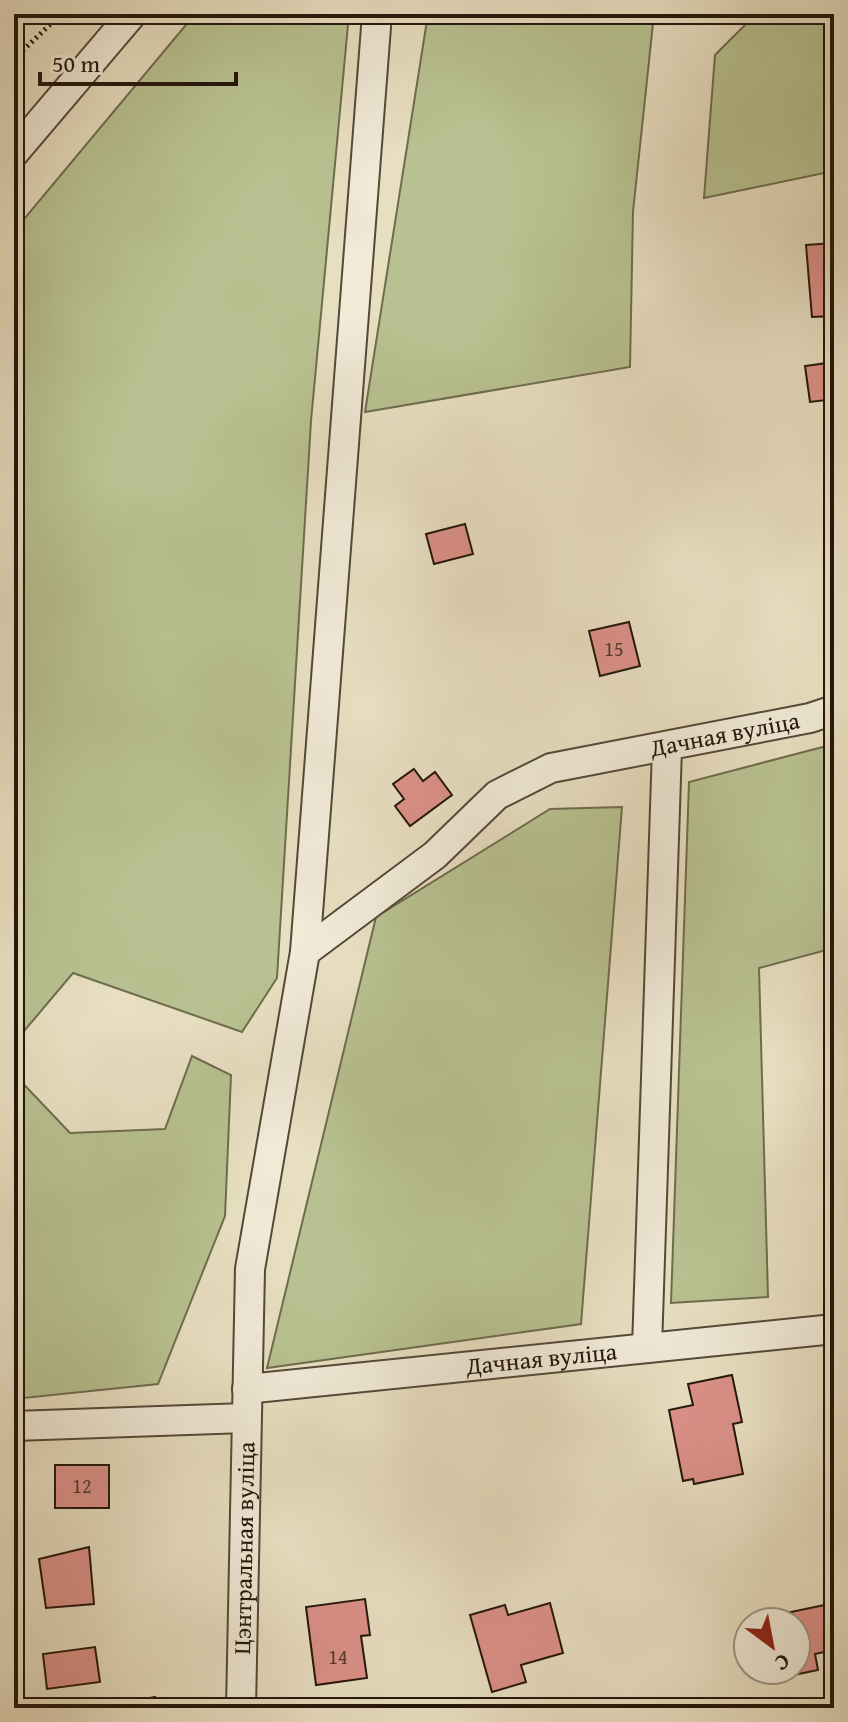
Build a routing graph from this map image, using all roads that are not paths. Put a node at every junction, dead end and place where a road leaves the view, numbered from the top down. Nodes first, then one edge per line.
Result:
1 (132, 14) edge
2 (377, 14) edge
3 (14, 153) edge
4 (834, 710) edge
5 (667, 748) junction
6 (305, 952) junction
7 (834, 1329) edge
8 (647, 1348) junction
9 (247, 1389) junction
10 (246, 1418) junction
11 (14, 1426) edge
12 (241, 1708) edge

1 - 3 street
2 - 6 street, Цэнтральная вуліца
4 - 5 street, Дачная вуліца
5 - 6 street, Дачная вуліца
5 - 8 street
6 - 9 street, Цэнтральная вуліца
7 - 8 street, Дачная вуліца
8 - 9 street, Дачная вуліца
9 - 10 street, Цэнтральная вуліца
10 - 11 street
10 - 12 street, Цэнтральная вуліца

